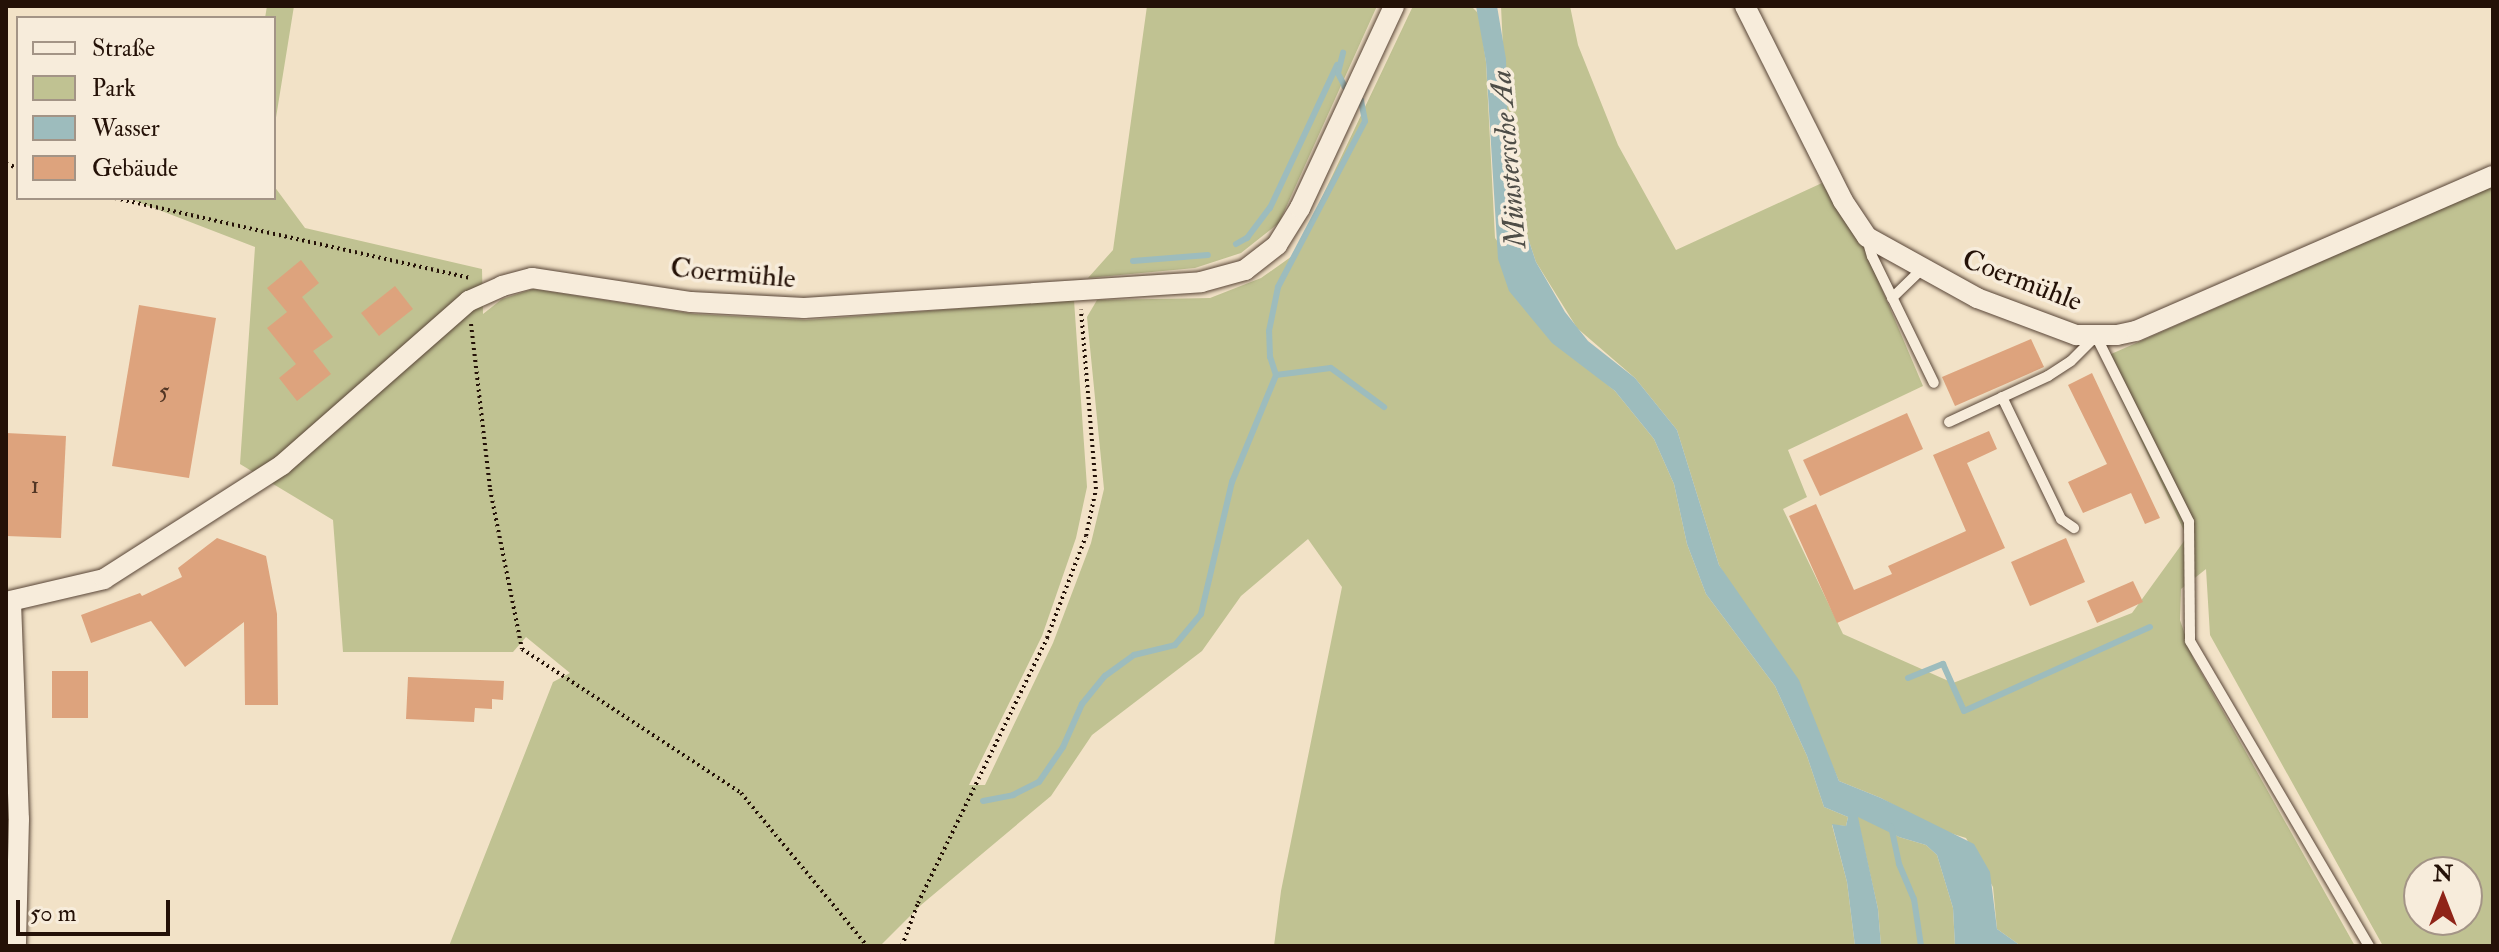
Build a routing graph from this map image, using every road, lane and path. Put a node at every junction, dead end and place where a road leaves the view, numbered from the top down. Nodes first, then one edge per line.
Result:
1 (1394, 6) edge
2 (1745, 6) edge
3 (2493, 176) edge
4 (124, 200) edge
5 (1867, 237) junction
6 (1921, 270) junction
7 (502, 286) junction
8 (1083, 289) junction
9 (1892, 298) junction
10 (469, 301) junction
11 (2096, 336) junction
12 (1934, 383) dead end
13 (2002, 397) junction
14 (1949, 422) dead end
15 (2074, 528) dead end
16 (8, 602) edge
17 (16, 946) edge
18 (867, 946) edge
19 (902, 946) edge
20 (2369, 946) edge

1 - 8 street, Coermühle
2 - 5 street, Coermühle
3 - 11 street, Coermühle
4 - 7 path
5 - 6 street, Coermühle
5 - 9 lane
6 - 9 lane
6 - 11 street, Coermühle
7 - 8 street, Coermühle
7 - 10 street, Coermühle
8 - 19 path
9 - 12 lane
10 - 16 street, Coermühle
10 - 18 path
11 - 13 lane
11 - 20 lane
13 - 14 lane
13 - 15 lane
16 - 17 street, Coermühle

